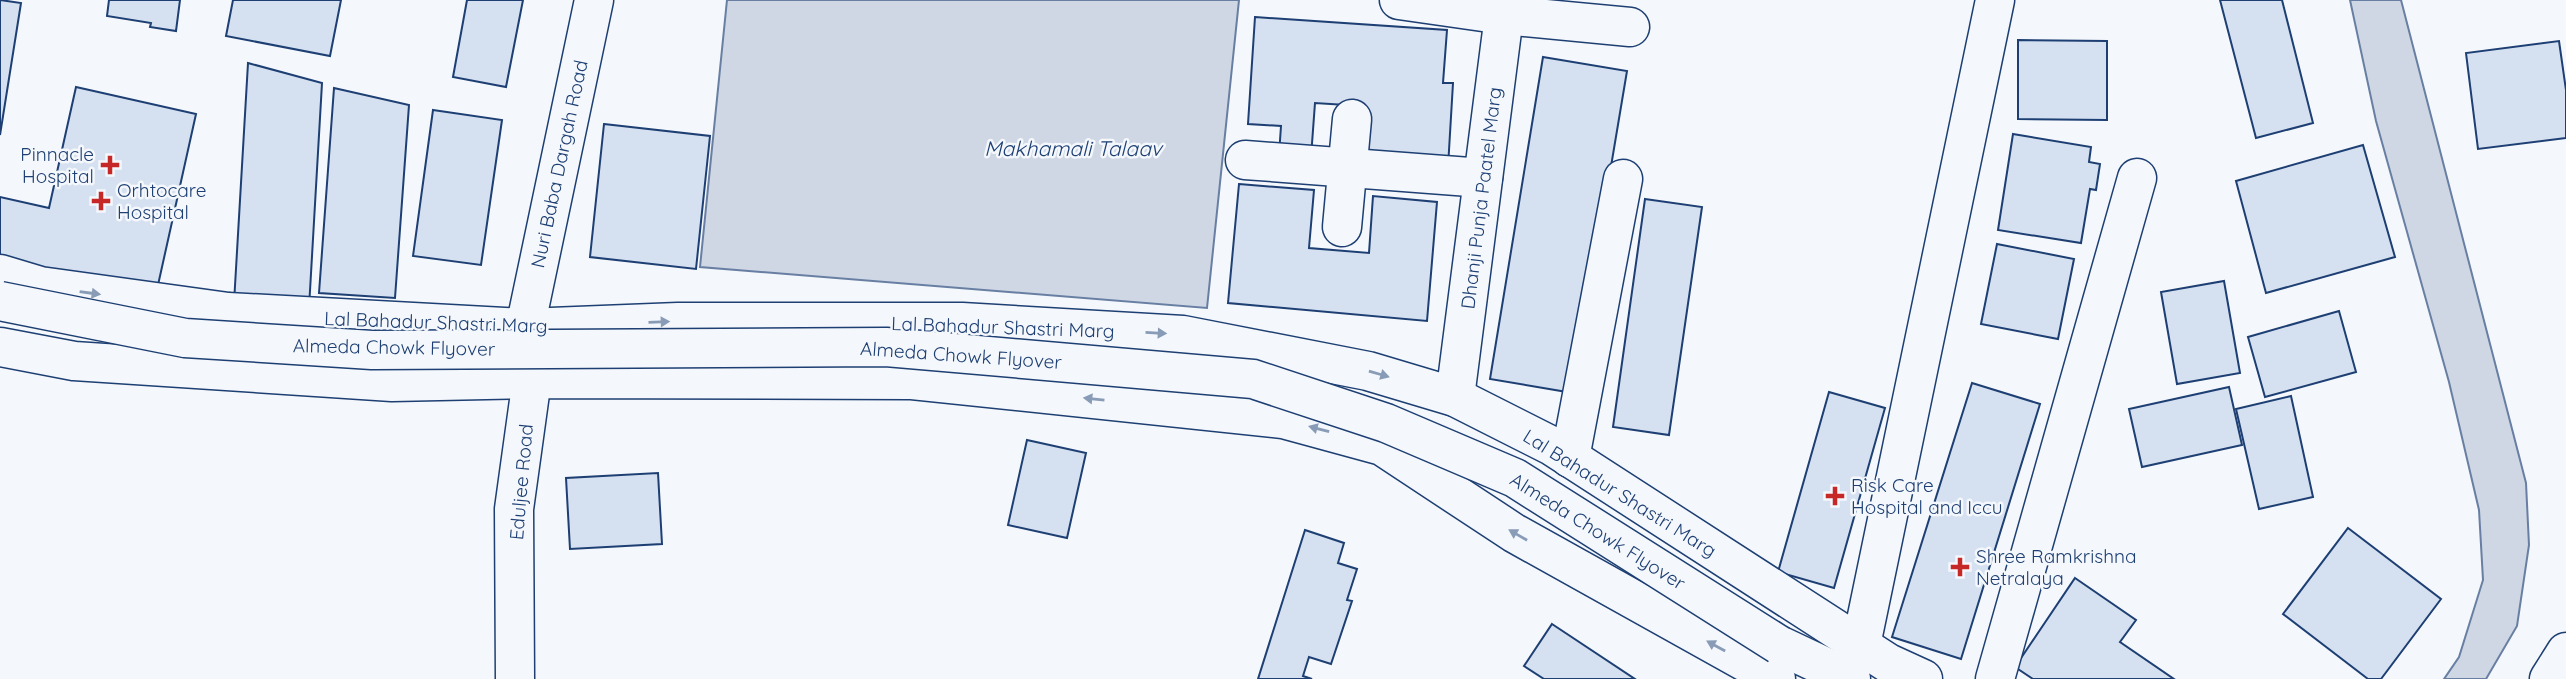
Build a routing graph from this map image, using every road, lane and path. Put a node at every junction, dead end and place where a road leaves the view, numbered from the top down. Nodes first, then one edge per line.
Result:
1 (594, 0) edge
2 (1399, 0) edge
3 (1995, 0) edge
4 (1505, 8) edge
5 (1630, 27) dead end
6 (1353, 119) dead end
7 (1245, 160) dead end
8 (1347, 168) junction
9 (1483, 178) junction
10 (2137, 178) dead end
11 (1623, 179) dead end
12 (1342, 227) dead end
13 (0, 274) edge
14 (0, 301) edge
15 (525, 328) junction
16 (0, 347) edge
17 (532, 379) junction
18 (1455, 397) junction
19 (1570, 458) junction
20 (2566, 652) edge
21 (1856, 662) edge
22 (515, 679) edge
23 (1776, 679) edge
24 (1923, 679) edge
25 (1995, 679) edge
26 (2549, 679) edge

1 - 15 main road, Nuri Baba Dargah Road
2 - 4 main road
3 - 21 main road
4 - 5 main road
4 - 9 main road, Dhanji Punja Paatel Marg
6 - 8 main road
7 - 8 main road
8 - 9 main road
8 - 12 main road
9 - 18 main road, Dhanji Punja Paatel Marg
10 - 25 main road
11 - 19 main road
13 -> 15 main road, Lal Bahadur Shastri Marg
14 - 21 main road, Almeda Chowk Flyover, bridge
15 - 17 main road, Eduljee Road
15 -> 18 main road, Lal Bahadur Shastri Marg
16 - 17 main road
17 - 22 main road, Eduljee Road
23 -> 17 main road
18 - 19 main road, Lal Bahadur Shastri Marg
19 - 21 main road, Lal Bahadur Shastri Marg
20 - 26 main road
21 - 24 main road, Lal Bahadur Shastri Marg

